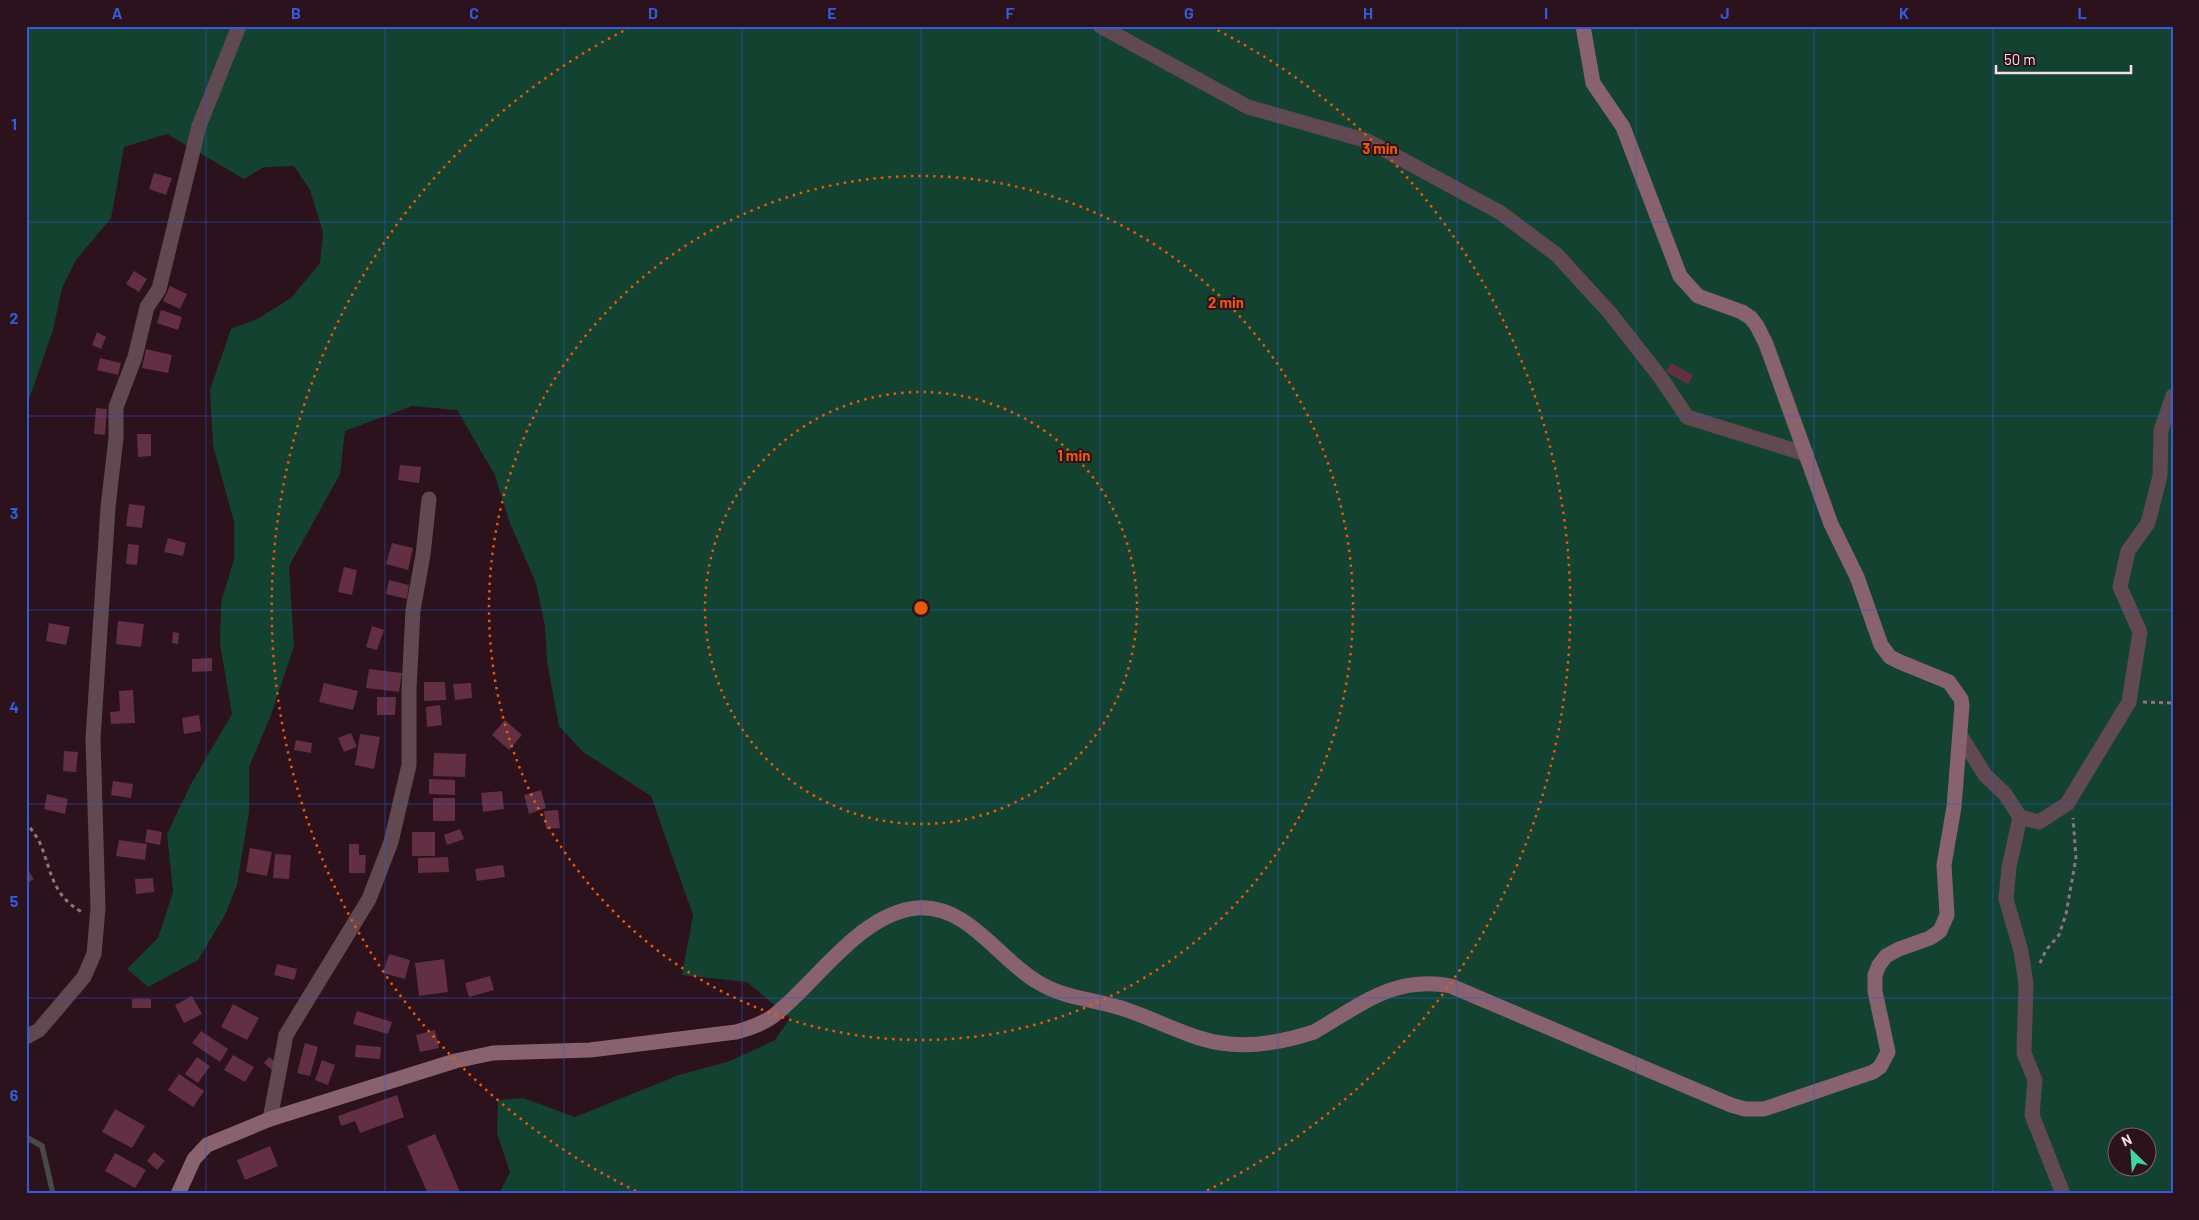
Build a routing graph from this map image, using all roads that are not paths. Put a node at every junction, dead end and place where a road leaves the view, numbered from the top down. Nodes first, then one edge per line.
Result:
1 (239, 26) edge
2 (1100, 26) edge
3 (1583, 26) edge
4 (2173, 396) edge
5 (1806, 454) junction
6 (429, 499) dead end
7 (1960, 736) junction
8 (2020, 818) junction
9 (26, 1037) edge
10 (270, 1119) junction
11 (178, 1194) edge
12 (2063, 1194) edge

1 - 9 street
2 - 5 street
3 - 5 street
4 - 8 street
5 - 7 street
6 - 10 street
7 - 8 street
7 - 10 street
8 - 12 street
10 - 11 street

